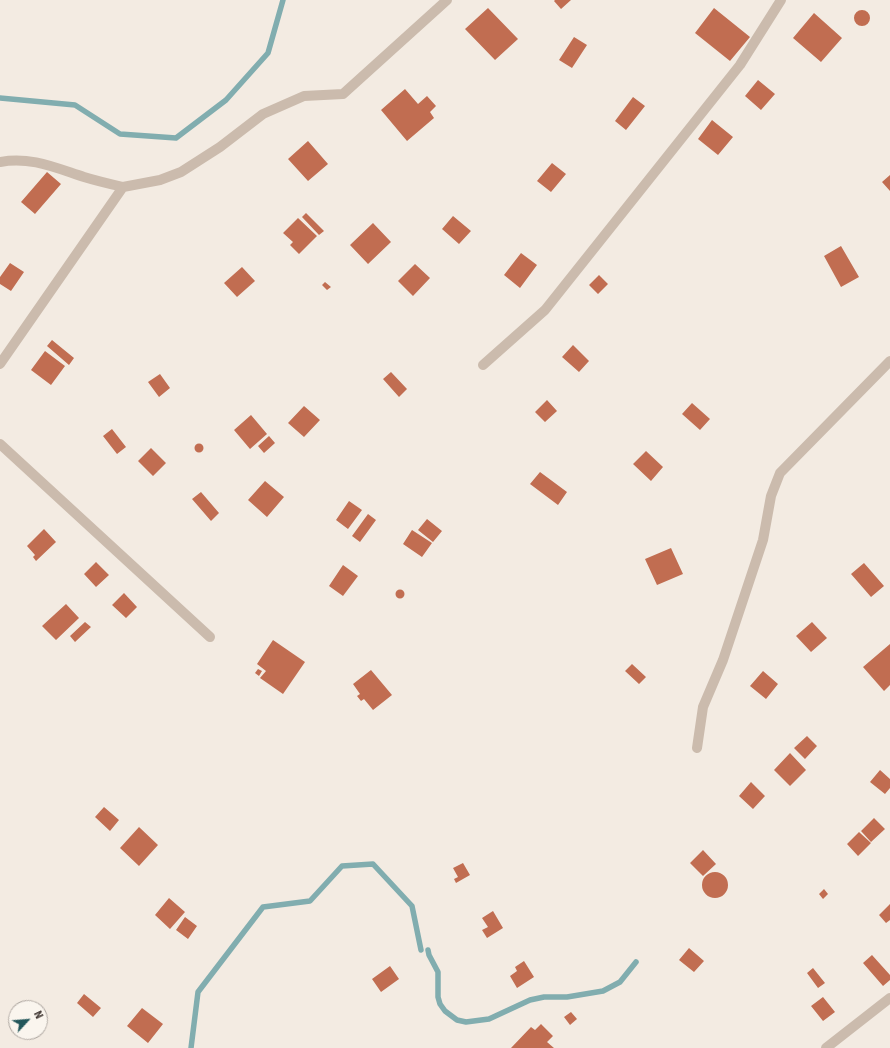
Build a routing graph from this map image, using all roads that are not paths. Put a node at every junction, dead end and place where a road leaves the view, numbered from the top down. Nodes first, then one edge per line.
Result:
1 (447, 0) edge
2 (781, 0) edge
3 (0, 162) edge
4 (123, 187) junction
5 (890, 361) edge
6 (0, 364) edge
7 (483, 365) dead end
8 (0, 444) edge
9 (210, 637) dead end
10 (697, 748) dead end
11 (890, 998) edge
12 (826, 1048) edge

1 - 4 street
2 - 7 street
3 - 4 street
4 - 6 street
5 - 10 street
8 - 9 street
11 - 12 street

